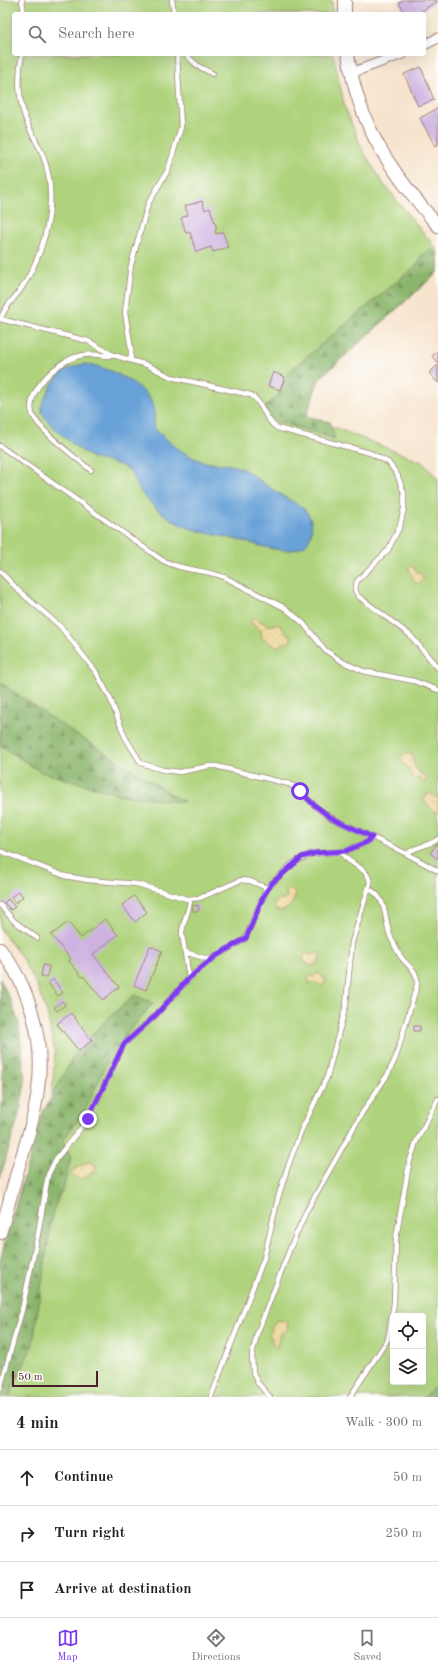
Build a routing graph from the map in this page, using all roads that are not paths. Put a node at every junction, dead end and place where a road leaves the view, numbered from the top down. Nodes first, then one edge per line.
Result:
1 (22, 0) edge
2 (172, 0) edge
3 (345, 0) edge
4 (24, 12) edge
5 (174, 12) edge
6 (345, 12) edge
7 (438, 38) edge
8 (426, 44) edge
9 (22, 56) edge
10 (177, 56) edge
11 (188, 56) edge
12 (348, 56) edge
13 (397, 56) edge
14 (351, 73) junction
15 (213, 74) dead end
16 (438, 226) edge
17 (0, 319) edge
18 (111, 354) junction
19 (131, 360) junction
20 (0, 446) edge
21 (91, 470) dead end
22 (0, 571) edge
23 (438, 668) edge
24 (438, 690) edge
25 (372, 837) junction
26 (438, 840) edge
27 (0, 851) edge
28 (342, 852) junction
29 (407, 854) junction
30 (438, 871) edge
31 (267, 888) junction
32 (370, 889) junction
33 (190, 899) junction
34 (0, 905) edge
35 (37, 938) dead end
36 (0, 949) edge
37 (185, 952) junction
38 (211, 960) junction
39 (189, 978) junction
40 (438, 1099) edge
41 (0, 1233) edge
42 (0, 1389) edge
43 (211, 1397) edge
44 (270, 1397) edge
45 (350, 1397) edge

1 - 4 lane
2 - 5 lane
3 - 6 street
7 - 8 street
9 - 17 lane
10 - 19 lane
11 - 15 lane
12 - 14 street
13 - 14 street
14 - 16 street
17 - 18 lane
18 - 19 lane
18 - 21 lane
19 - 23 lane
20 - 24 lane
22 - 25 lane
25 - 28 lane
25 - 29 lane
26 - 29 lane
27 - 33 lane
28 - 31 lane
28 - 32 lane
29 - 30 lane
31 - 33 lane
31 - 38 lane
32 - 43 lane
32 - 44 lane
33 - 37 lane
34 - 35 lane
36 - 41 street
37 - 38 lane
37 - 39 lane
38 - 39 lane
39 - 42 lane
40 - 45 lane

